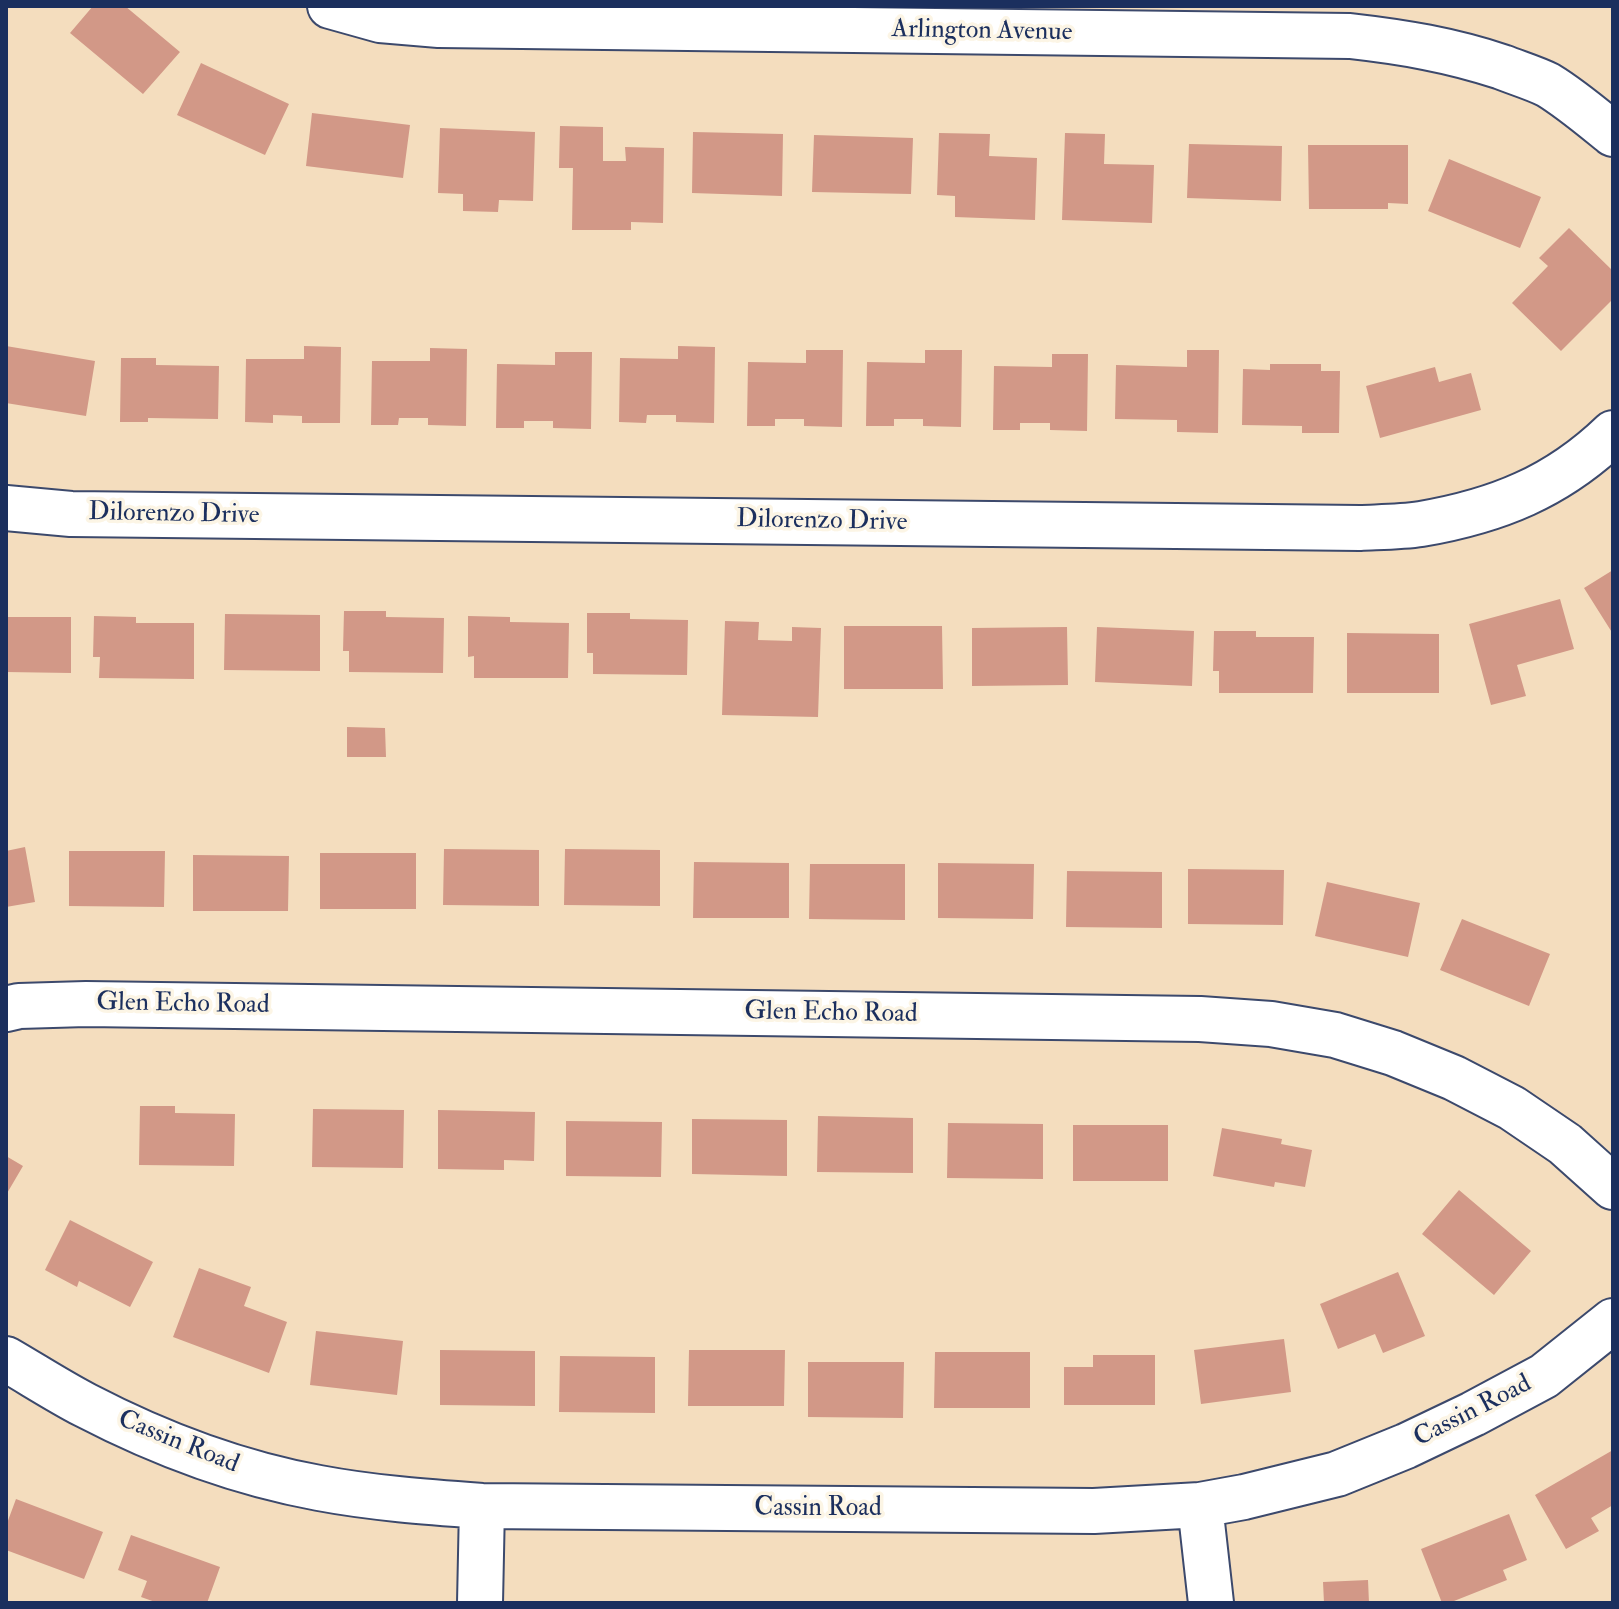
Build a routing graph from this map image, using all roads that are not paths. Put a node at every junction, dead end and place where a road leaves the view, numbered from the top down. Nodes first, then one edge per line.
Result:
1 (330, 6) edge
2 (766, 17) edge
3 (1350, 21) edge
4 (1613, 134) edge
5 (1613, 433) edge
6 (6, 508) edge
7 (6, 1009) edge
8 (1613, 1187) edge
9 (1613, 1321) edge
10 (6, 1359) edge
11 (1200, 1505) junction
12 (482, 1506) junction
13 (480, 1603) edge
14 (1211, 1603) edge

1 - 2 street, Arlington Avenue
2 - 3 street, Arlington Avenue
3 - 4 street, Arlington Avenue
5 - 6 street, Dilorenzo Drive
7 - 8 street, Glen Echo Road
9 - 11 street, Cassin Road
10 - 12 street, Cassin Road
11 - 12 street, Cassin Road
11 - 14 street
12 - 13 street

